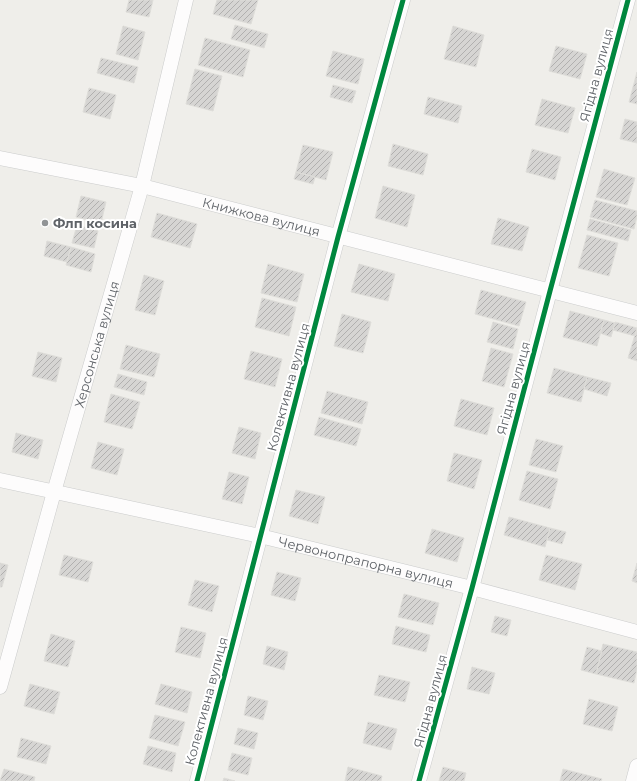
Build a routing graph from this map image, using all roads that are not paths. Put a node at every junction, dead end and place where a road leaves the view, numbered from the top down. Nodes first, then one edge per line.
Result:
1 (186, 0) edge
2 (403, 0) edge
3 (628, 0) edge
4 (0, 158) edge
5 (142, 186) junction
6 (338, 237) junction
7 (550, 291) junction
8 (637, 313) edge
9 (0, 480) edge
10 (54, 492) junction
11 (260, 536) junction
12 (472, 588) junction
13 (637, 632) edge
14 (0, 687) edge
15 (637, 766) edge
16 (197, 781) edge
17 (419, 781) edge
18 (633, 781) edge

1 - 5 street, Херсонська вулиця
2 - 6 street, Колективна вулиця
3 - 7 street, Ягідна вулиця
4 - 5 street, Книжкова вулиця
5 - 6 street, Книжкова вулиця
5 - 10 street, Херсонська вулиця
6 - 7 street, Книжкова вулиця
6 - 11 street, Колективна вулиця
7 - 8 street, Книжкова вулиця
7 - 12 street, Ягідна вулиця
9 - 10 street, Червонопрапорна вулиця
10 - 11 street, Червонопрапорна вулиця
10 - 14 street, Херсонська вулиця
11 - 12 street, Червонопрапорна вулиця
11 - 16 street, Колективна вулиця
12 - 13 street, Червонопрапорна вулиця
12 - 17 street, Ягідна вулиця
15 - 18 street

